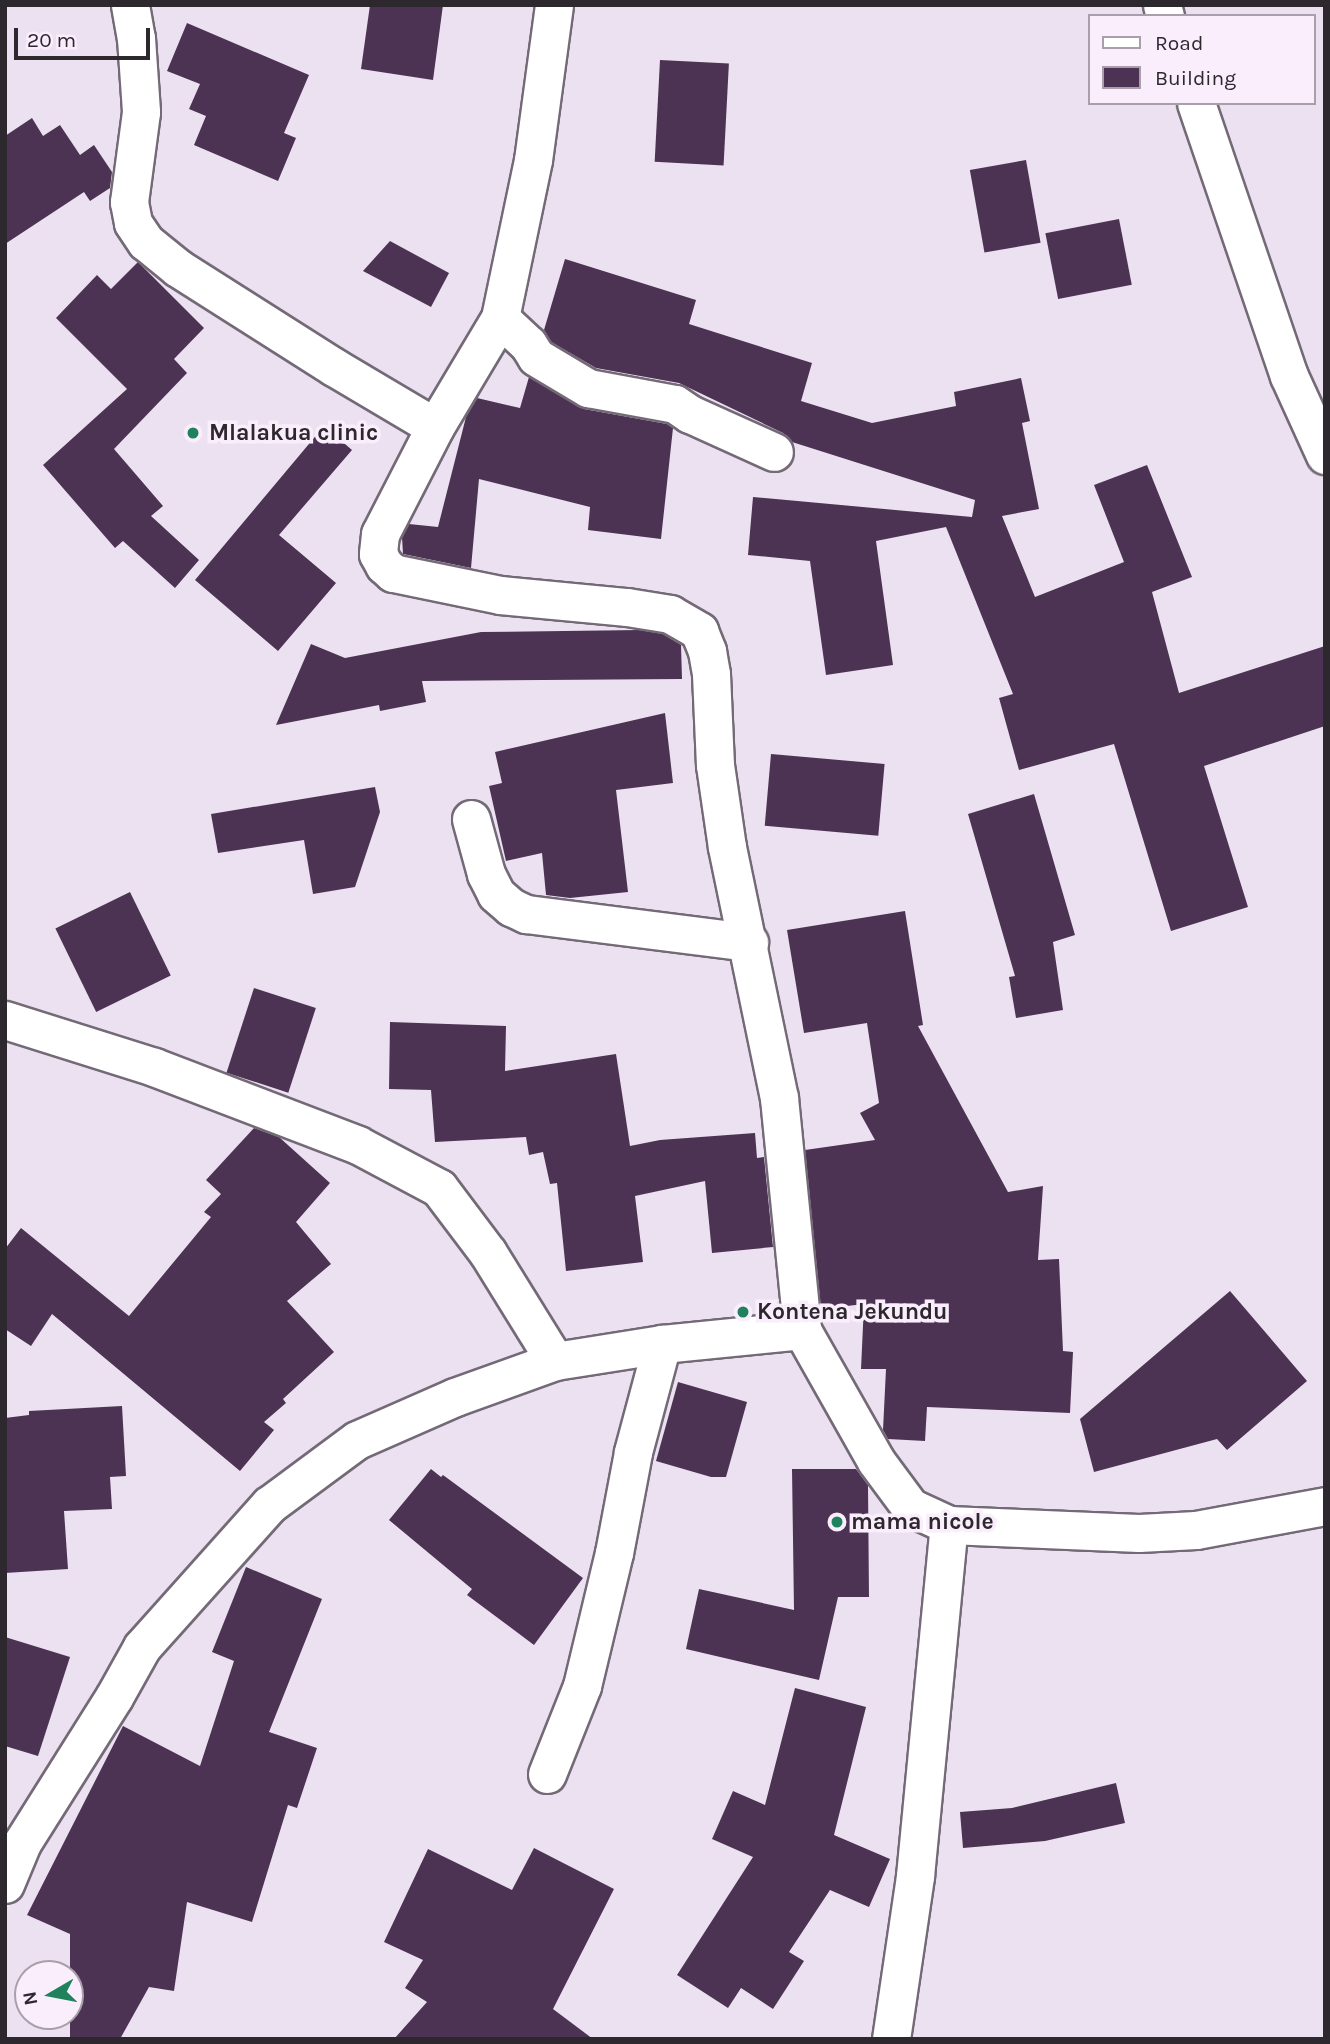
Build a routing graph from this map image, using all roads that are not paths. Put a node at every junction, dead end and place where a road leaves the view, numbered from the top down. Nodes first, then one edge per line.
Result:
1 (130, 5) edge
2 (554, 5) edge
3 (1197, 105) edge
4 (500, 318) junction
5 (435, 427) junction
6 (774, 452) dead end
7 (1325, 455) edge
8 (471, 819) dead end
9 (749, 942) junction
10 (5, 1020) edge
11 (802, 1330) junction
12 (662, 1344) junction
13 (555, 1361) junction
14 (1325, 1506) edge
15 (949, 1525) junction
16 (547, 1774) dead end
17 (5, 1884) edge
18 (891, 2039) edge

1 - 5 street
2 - 4 street
3 - 7 street
4 - 5 street
4 - 6 street
5 - 9 street
8 - 9 street
9 - 11 street
10 - 13 street
11 - 12 street
11 - 15 street
12 - 13 street
12 - 16 street
13 - 17 street
14 - 15 street
15 - 18 street

